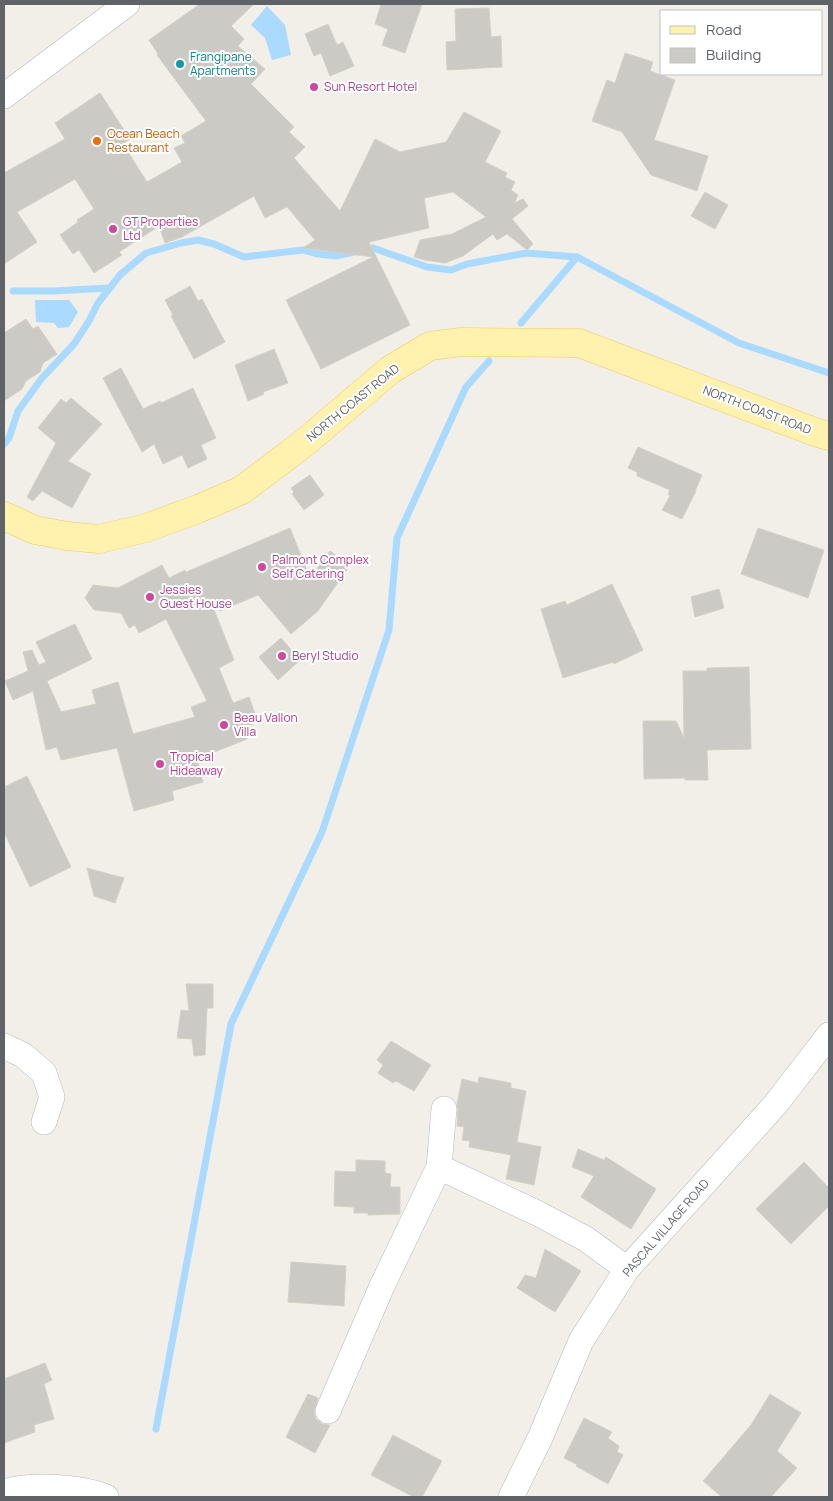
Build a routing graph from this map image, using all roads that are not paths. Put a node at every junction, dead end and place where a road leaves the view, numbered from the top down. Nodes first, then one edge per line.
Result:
1 (127, 4) edge
2 (4, 96) edge
3 (829, 436) edge
4 (4, 516) edge
5 (829, 1035) edge
6 (4, 1046) edge
7 (444, 1109) dead end
8 (44, 1122) dead end
9 (439, 1167) junction
10 (627, 1269) junction
11 (328, 1411) dead end
12 (4, 1492) edge
13 (106, 1497) edge
14 (511, 1497) edge

1 - 2 street
3 - 4 main road, NORTH COAST ROAD
5 - 10 street, PASCAL VILLAGE ROAD
6 - 8 street
7 - 9 street
9 - 10 street
9 - 11 street
10 - 14 street, PASCAL VILLAGE ROAD
12 - 13 street

